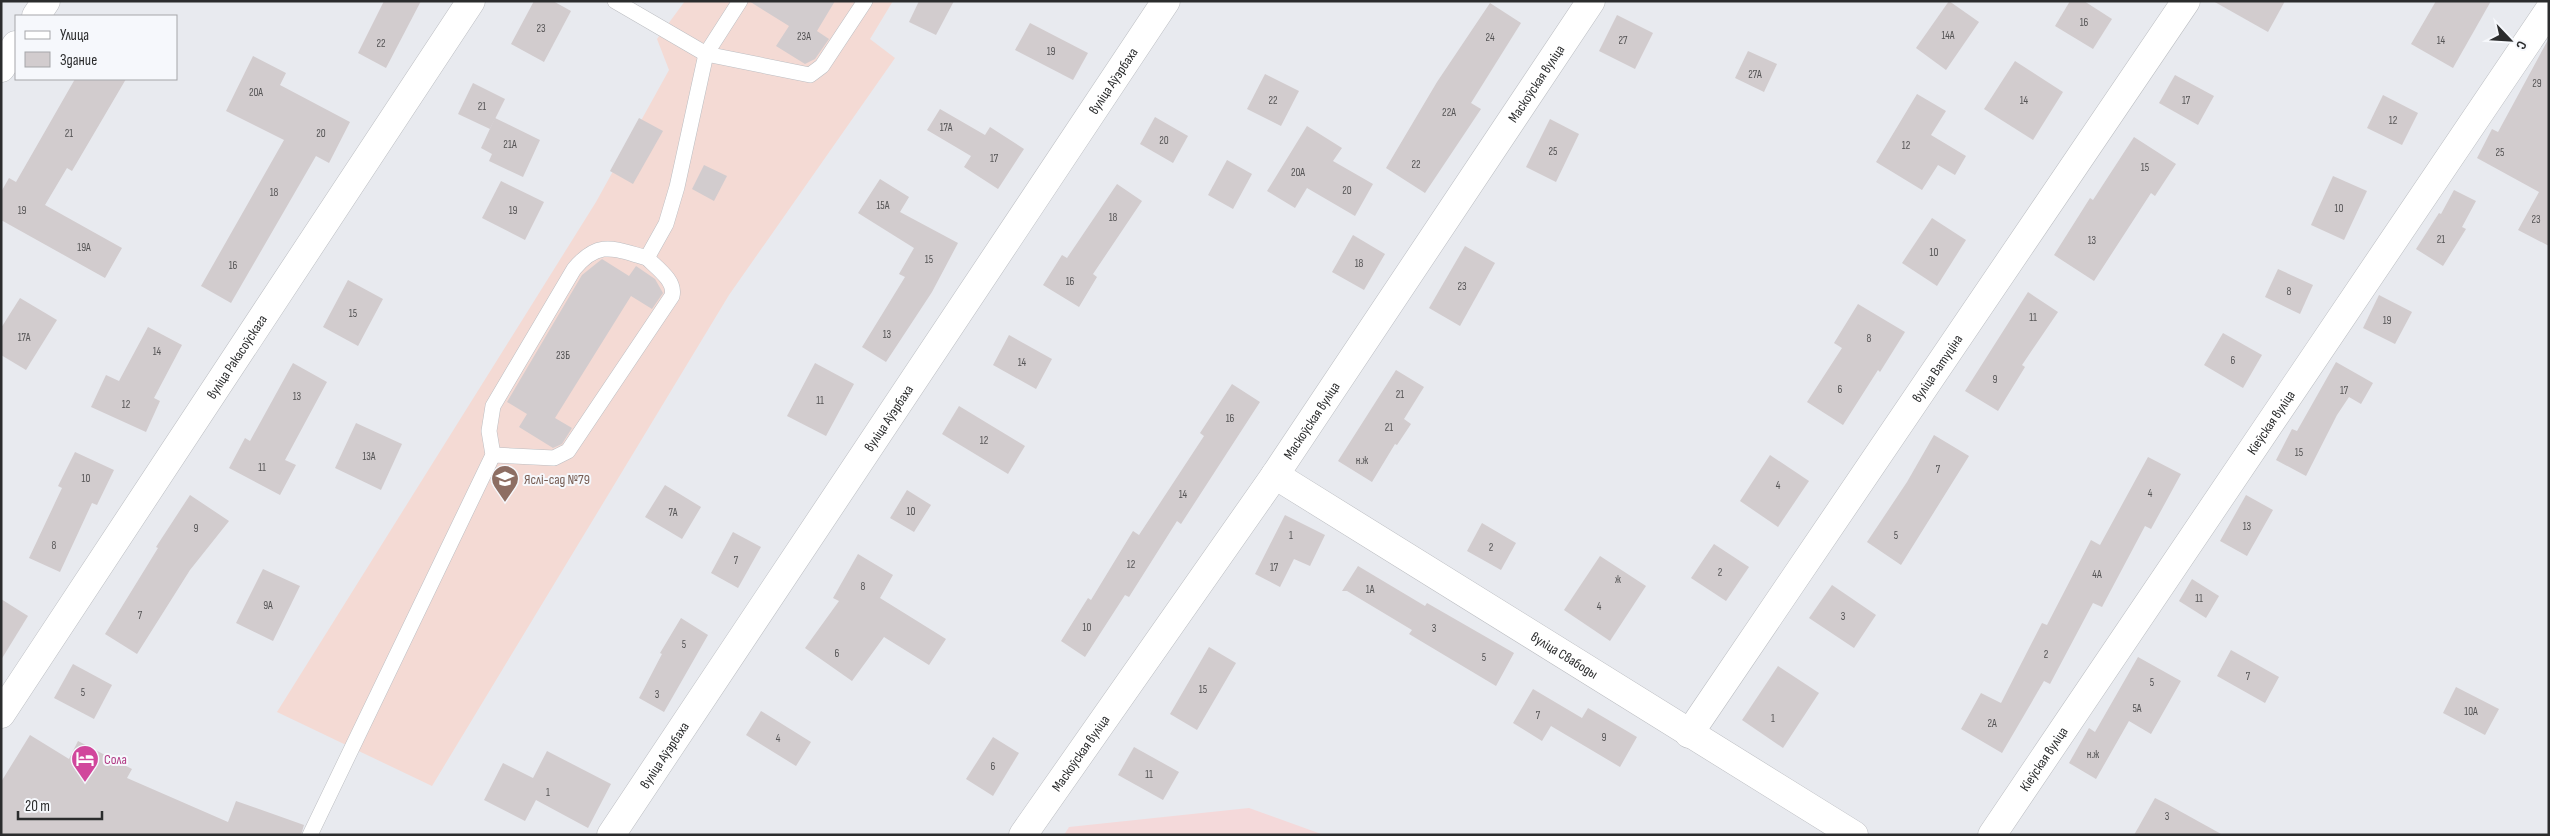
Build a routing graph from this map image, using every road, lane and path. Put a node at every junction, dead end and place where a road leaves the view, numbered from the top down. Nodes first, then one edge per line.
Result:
1 (46, 1) edge
2 (471, 1) edge
3 (615, 1) edge
4 (740, 1) edge
5 (865, 1) edge
6 (1166, 1) edge
7 (1591, 1) edge
8 (2186, 1) edge
9 (2549, 10) edge
10 (37, 15) edge
11 (15, 47) edge
12 (706, 54) junction
13 (1, 68) edge
14 (647, 258) junction
15 (494, 454) junction
16 (1276, 475) junction
17 (1, 714) edge
18 (1690, 734) junction
19 (310, 835) edge
20 (611, 835) edge
21 (1023, 835) edge
22 (1854, 835) edge
23 (1992, 835) edge

1 - 10 street
2 - 17 street, вуліца Ракасоўскага
3 - 12 lane
4 - 12 lane
5 - 12 lane
6 - 20 street, вуліца Аўэрбаха
7 - 16 street, Маскоўская вуліца
8 - 18 street, вуліца Ватуціна
9 - 23 street, Кіеўская вуліца
11 - 13 street
12 - 14 lane
14 - 15 lane
14 - 15 lane
15 - 19 lane
16 - 18 street, вуліца Свабоды
16 - 21 street, Маскоўская вуліца
18 - 22 street, вуліца Свабоды

